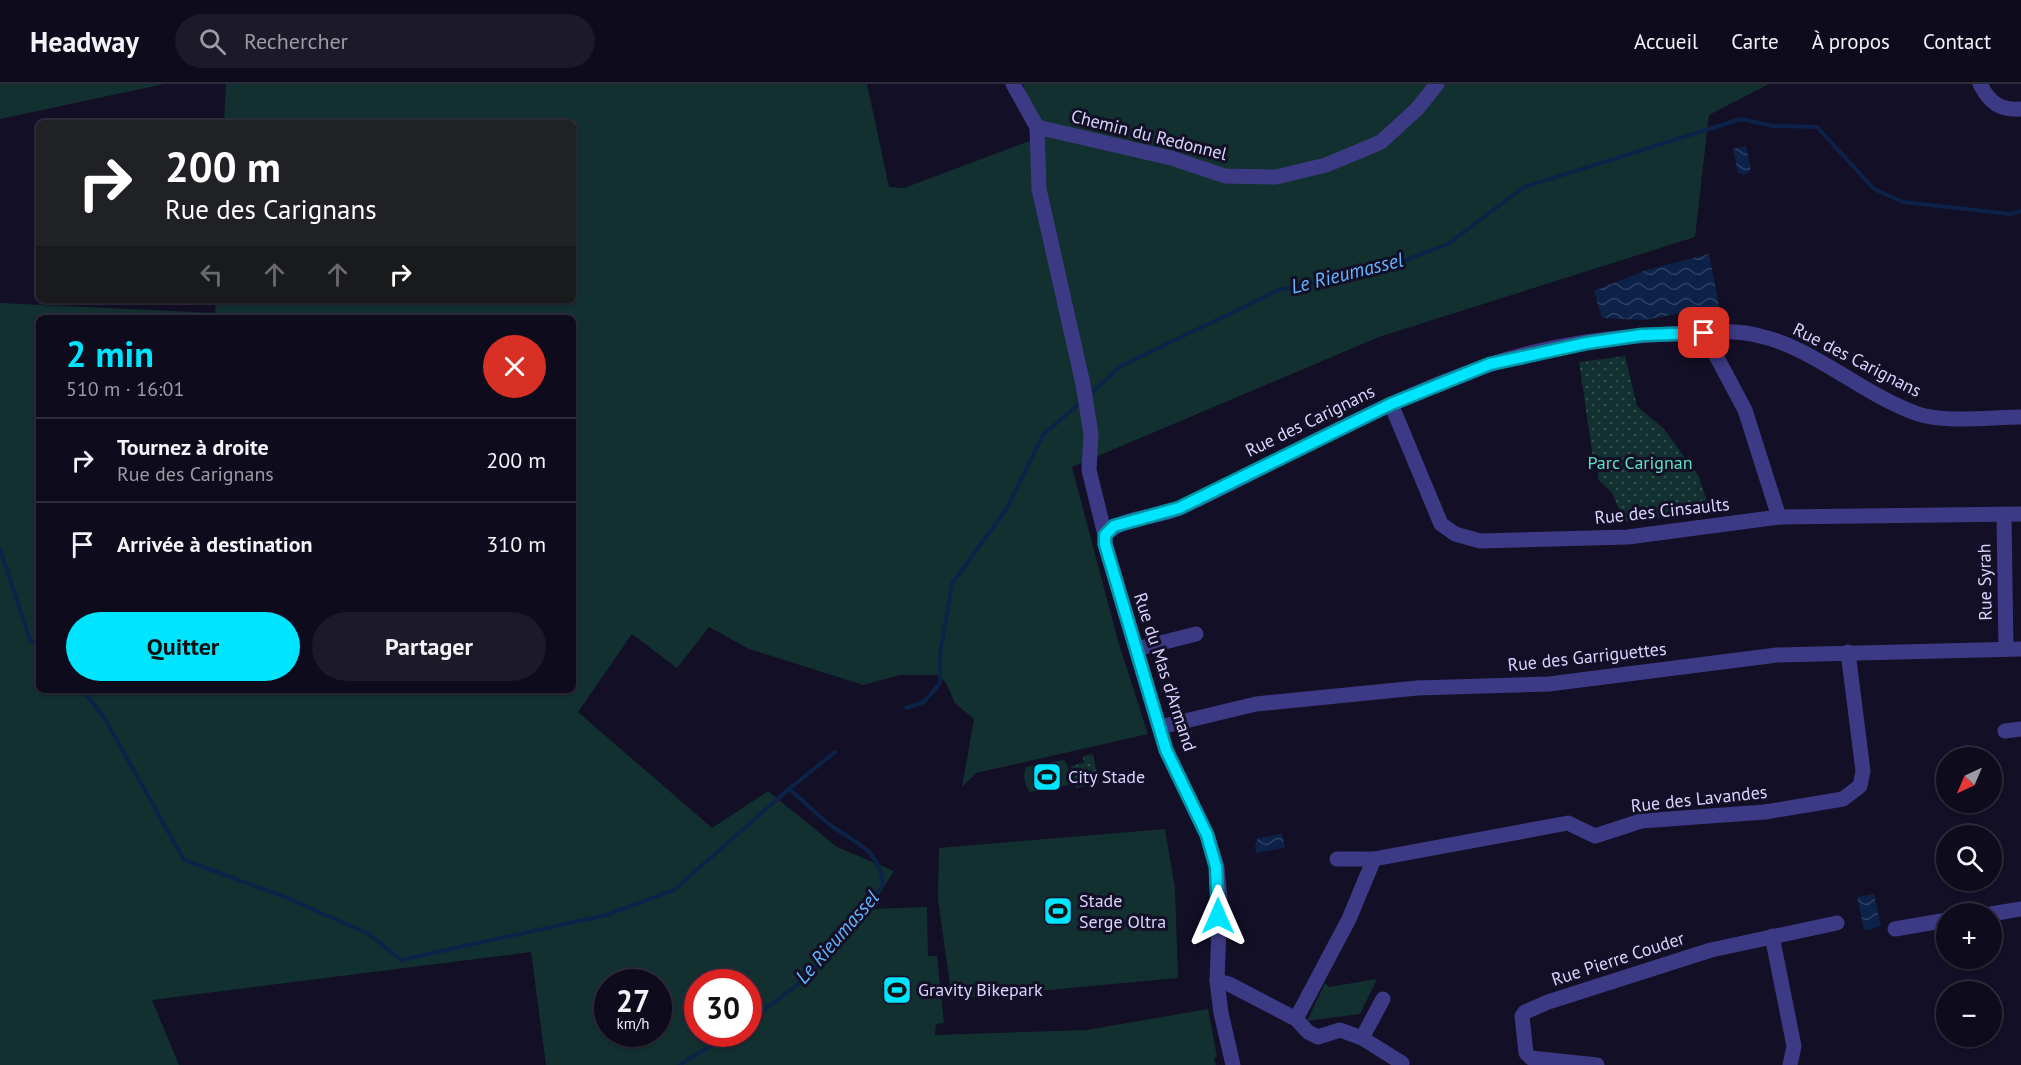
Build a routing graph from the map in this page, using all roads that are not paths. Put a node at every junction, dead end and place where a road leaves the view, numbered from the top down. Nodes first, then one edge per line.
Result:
1 (1013, 84) edge
2 (1437, 84) edge
3 (1980, 84) edge
4 (2021, 109) edge
5 (1037, 127) junction
6 (1704, 333) junction
7 (1391, 404) junction
8 (2021, 417) edge
9 (2021, 514) edge
10 (2004, 516) junction
11 (1779, 517) junction
12 (1105, 535) junction
13 (1196, 634) dead end
14 (1137, 649) junction
15 (2014, 649) edge
16 (1848, 652) junction
17 (1160, 727) junction
18 (2021, 729) edge
19 (2005, 731) dead end
20 (1374, 859) junction
21 (1337, 860) dead end
22 (2021, 909) edge
23 (2002, 912) edge
24 (1936, 922) edge
25 (1837, 923) dead end
26 (1895, 928) dead end
27 (1772, 936) junction
28 (1217, 981) junction
29 (1383, 999) dead end
30 (1296, 1019) junction
31 (1362, 1038) junction
32 (1402, 1063) dead end
33 (1233, 1065) edge
34 (1597, 1065) edge
35 (1790, 1065) edge

1 - 5 street
2 - 5 street, Chemin du Redonnel
3 - 4 street
5 - 12 street
6 - 7 street, Rue des Carignans
6 - 8 street, Rue des Carignans
6 - 11 street
7 - 11 street, Rue des Cinsaults
7 - 12 street, Rue des Carignans
9 - 10 street, Rue des Cinsaults
10 - 11 street, Rue des Cinsaults
10 - 15 street, Rue Syrah
12 - 14 street, Rue du Mas d'Armand
13 - 14 street
14 - 17 street, Rue du Mas d'Armand
15 - 16 street, Rue des Garriguettes
16 - 17 street, Rue des Garriguettes
16 - 20 street, Rue des Lavandes
17 - 28 street, Rue du Mas d'Armand
18 - 19 street
20 - 21 street, Rue des Lavandes
20 - 30 street
22 - 23 street
24 - 26 street
25 - 27 street, Rue Pierre Couder
27 - 34 street, Rue Pierre Couder
27 - 35 street
28 - 30 street
28 - 33 street, Rue du Mas d'Armand
29 - 31 street
30 - 31 street
31 - 32 street

